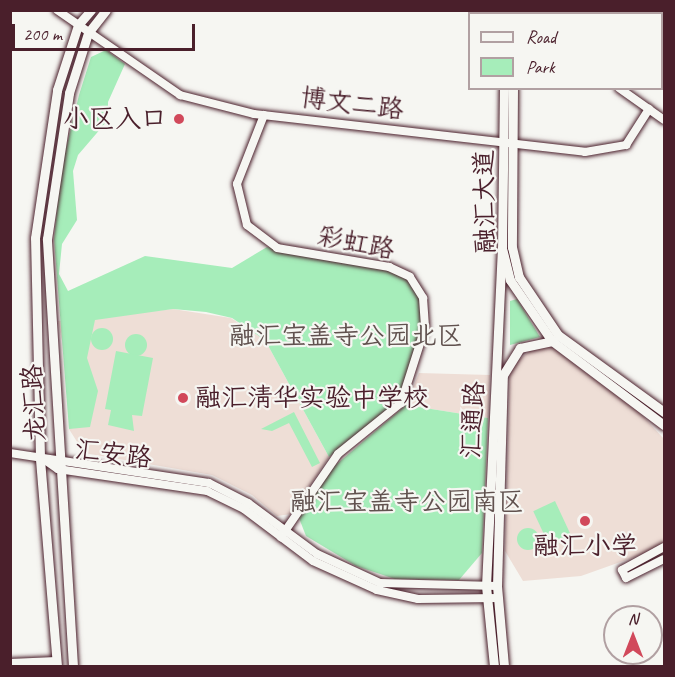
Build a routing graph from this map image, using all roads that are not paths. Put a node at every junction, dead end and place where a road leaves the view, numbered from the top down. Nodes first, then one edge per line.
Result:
1 (57, 10) edge
2 (91, 10) edge
3 (106, 10) edge
4 (78, 25) junction
5 (88, 33) junction
6 (504, 90) edge
7 (513, 90) edge
8 (622, 90) edge
9 (649, 109) junction
10 (264, 115) junction
11 (664, 120) edge
12 (509, 144) junction
13 (502, 248) junction
14 (552, 341) junction
15 (664, 412) edge
16 (664, 425) edge
17 (10, 453) edge
18 (40, 457) junction
19 (58, 464) junction
20 (283, 534) junction
21 (664, 547) edge
22 (664, 559) edge
23 (486, 586) junction
24 (497, 586) junction
25 (487, 598) junction
26 (498, 598) junction
27 (10, 663) edge
28 (56, 664) edge
29 (73, 666) edge
30 (494, 666) edge
31 (504, 666) edge

1 - 4 street, 博文二路
2 - 4 main road
3 - 5 main road
4 - 5 street, 博文二路
4 - 18 main road, 龙汇路
5 - 10 street, 博文二路
5 - 19 main road, 龙汇路
6 - 12 main road, 融汇大道
7 - 12 main road, 融汇大道
8 - 9 street
9 - 11 street
9 - 12 street, 博文二路
10 - 12 street, 博文二路
10 - 20 street, 彩虹路
12 - 13 main road, 融汇大道
12 - 15 main road, 融汇大道
13 - 14 main road, 融汇大道
13 - 23 main road, 汇通路
14 - 16 main road, 融汇大道
14 - 24 main road, 汇通路
17 - 18 street, 汇安路
18 - 19 street, 汇安路
18 - 28 main road, 龙汇路
19 - 20 street, 汇安路
19 - 29 main road, 龙汇路
20 - 23 street, 汇安路
20 - 25 street, 汇安路
21 - 22 street
23 - 24 street, 汇安路
23 - 25 main road, 汇通路
24 - 26 main road, 汇通路
25 - 26 street, 汇安路
25 - 30 main road, 汇通路
26 - 31 main road, 汇通路
27 - 28 street

